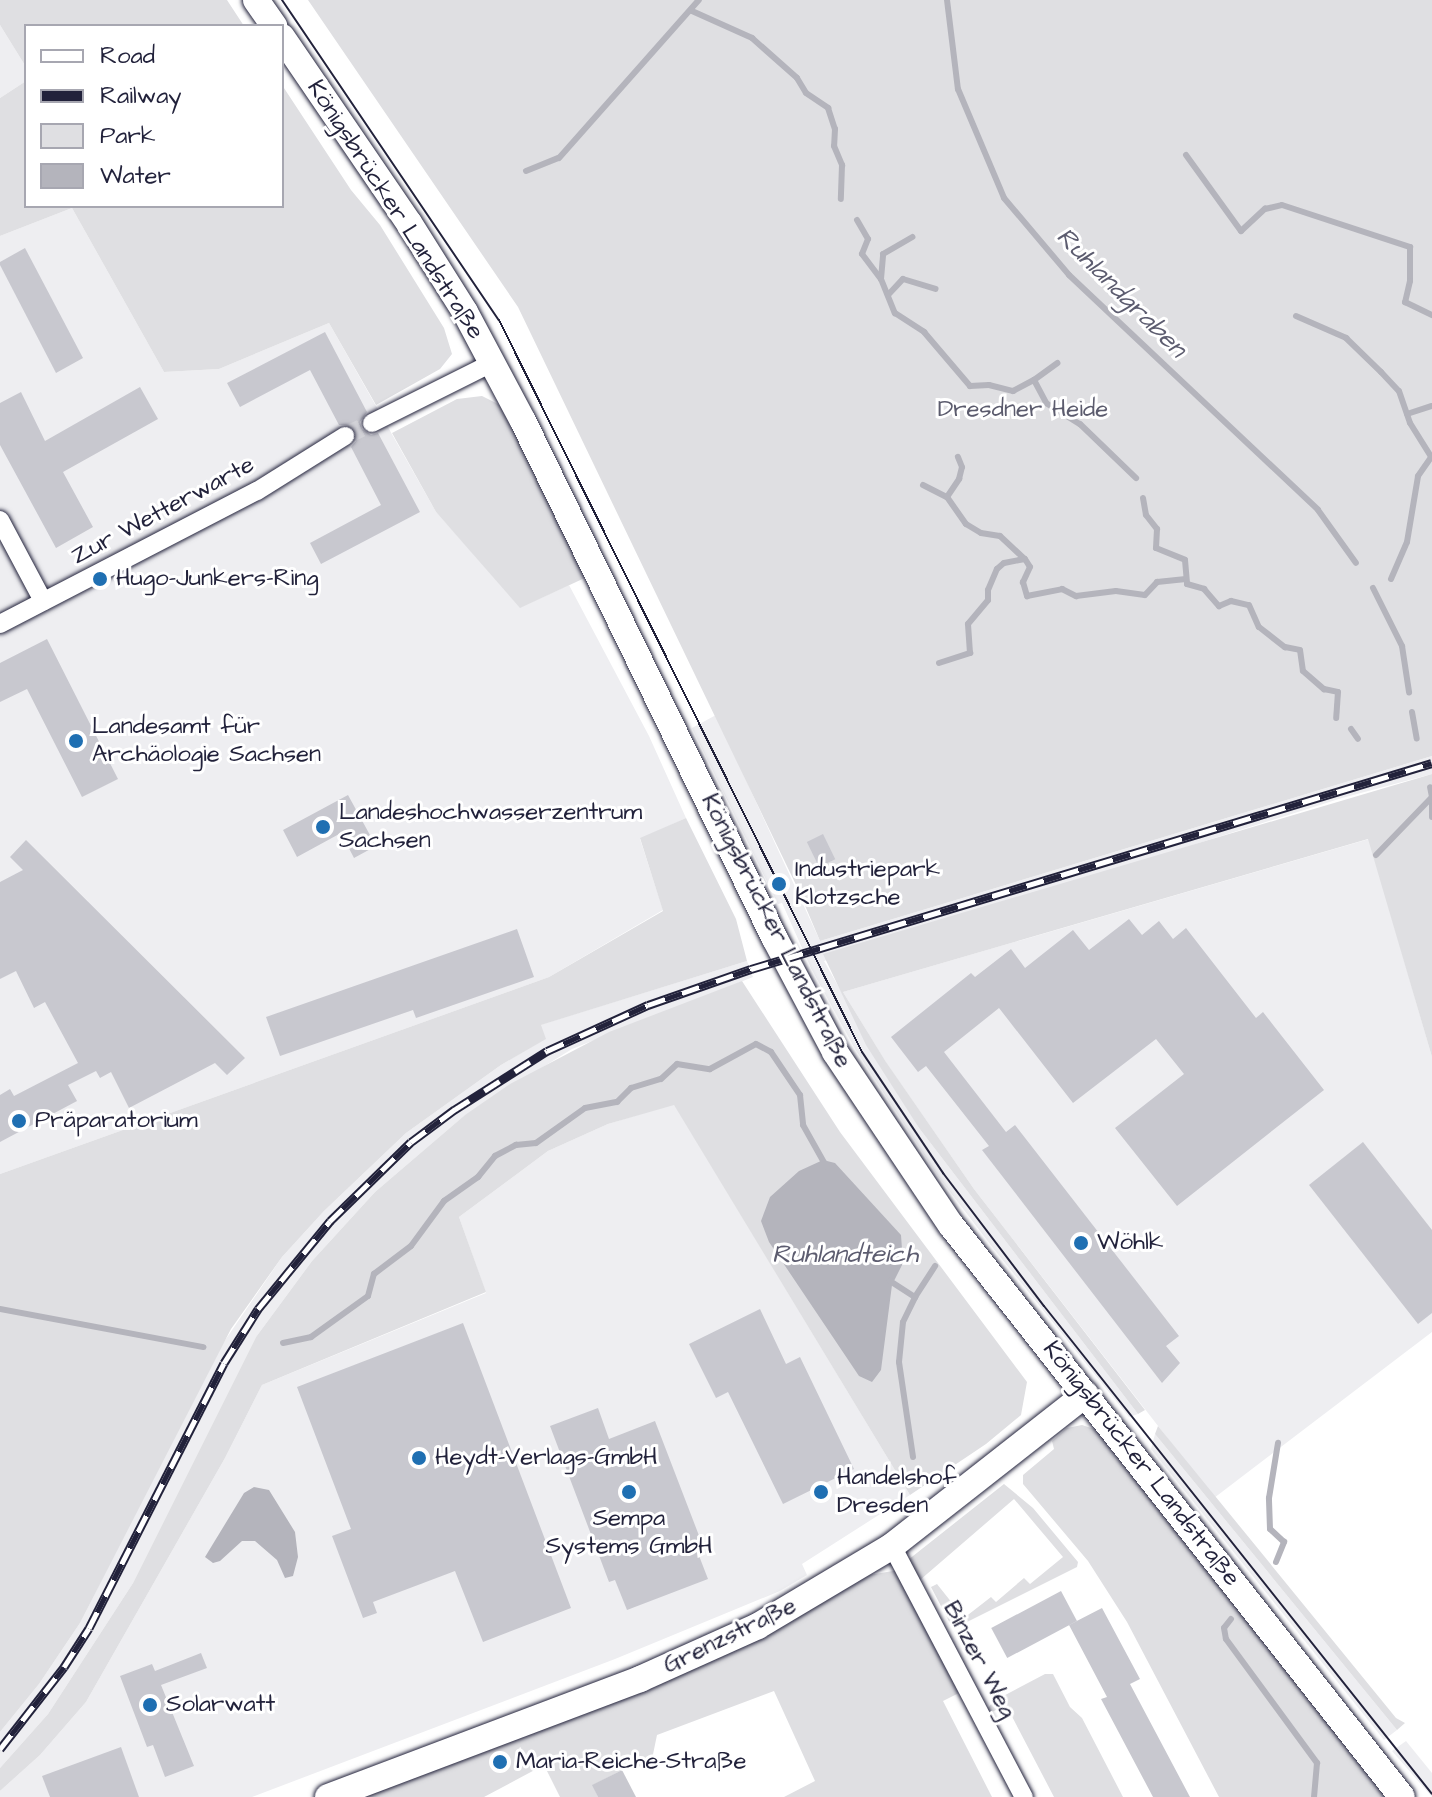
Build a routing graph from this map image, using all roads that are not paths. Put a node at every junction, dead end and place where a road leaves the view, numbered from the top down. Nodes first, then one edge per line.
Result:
1 (256, 0) edge
2 (273, 24) edge
3 (284, 40) edge
4 (492, 363) junction
5 (372, 423) tunnel mouth
6 (345, 436) tunnel mouth
7 (0, 520) edge
8 (43, 601) junction
9 (0, 624) edge
10 (1086, 1394) junction
11 (892, 1546) junction
12 (328, 1797) edge
13 (1024, 1797) edge
14 (1402, 1797) edge

1 - 2 main road
3 - 4 main road, Königsbrücker Landstraße
4 - 5 street
4 - 10 main road, Königsbrücker Landstraße
6 - 8 street, Zur Wetterwarte
7 - 8 street
8 - 9 street, Zur Wetterwarte
10 - 11 main road, Grenzstraße
10 - 14 main road, Königsbrücker Landstraße
11 - 12 main road, Grenzstraße
11 - 13 street, Binzer Weg

